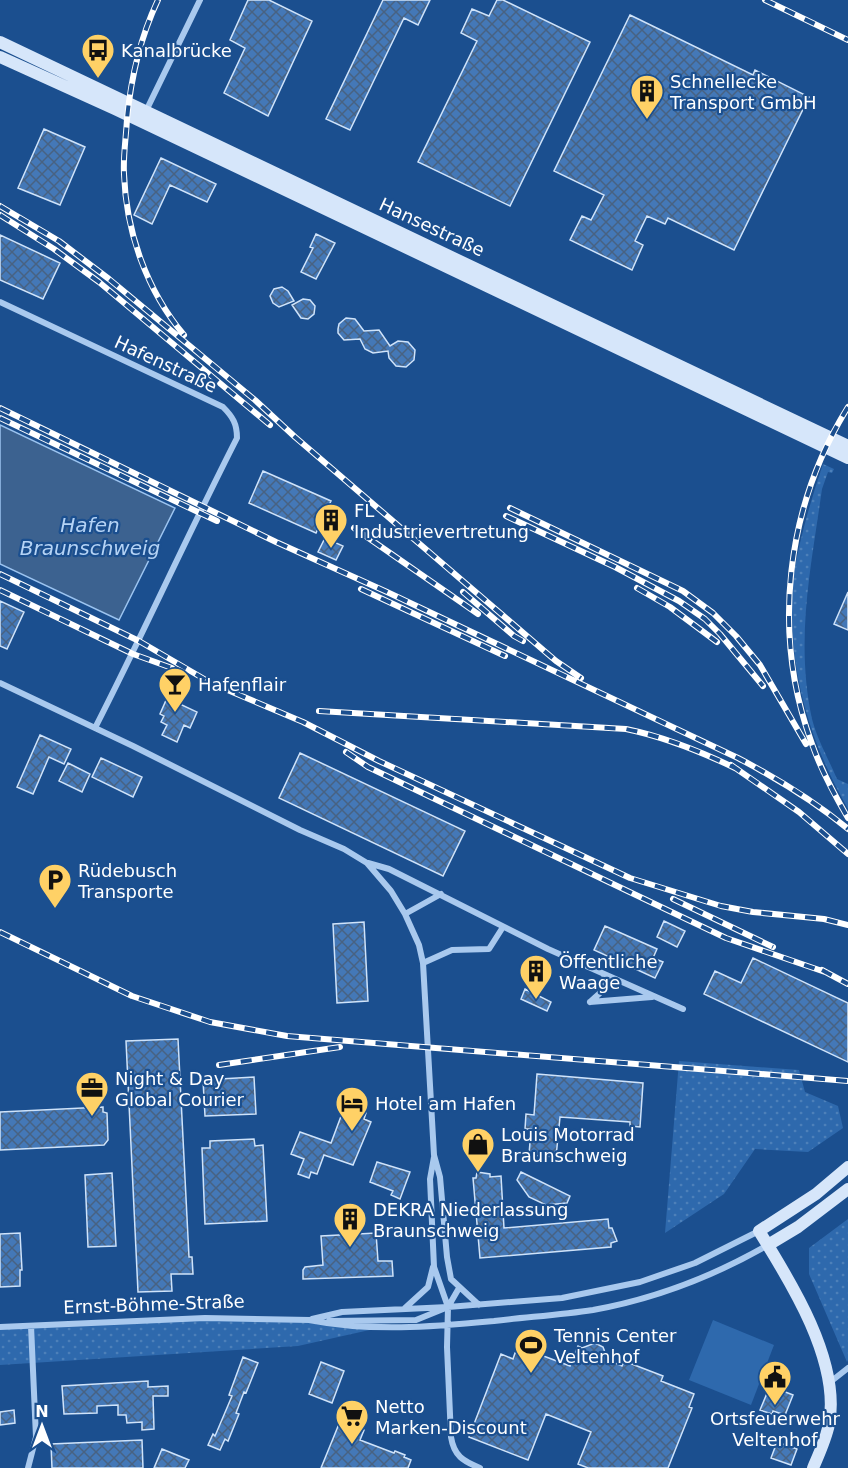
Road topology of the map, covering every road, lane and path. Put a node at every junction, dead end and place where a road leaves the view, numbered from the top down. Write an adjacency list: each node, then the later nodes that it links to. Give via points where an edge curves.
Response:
1 (200, 0): 4 (street)
2 (0, 42): 4 (main road, Hansestraße)
3 (0, 57): 4 (main road, Hansestraße)
4 (144, 117): 6 (main road, Hansestraße); 7 (main road, Hansestraße)
5 (0, 302): 9 (street, Hafenstraße, via 223,407 237,427 237,438)
6 (848, 446)
7 (848, 458)
8 (0, 683): 9 (street)
9 (95, 728): 10 (street)
10 (367, 863): 11 (street); 12 (street)
11 (441, 894): 12 (street); 13 (street)
12 (405, 914): 14 (street)
13 (503, 927): 14 (street, via 489,949 452,950); 15 (street)
14 (423, 963): 18 (street)
15 (605, 975): 16 (street); 16 (street, via 600,993 590,1002)
16 (655, 997): 17 (street)
17 (683, 1009)
18 (434, 1155): 23 (street, via 430,1179); 24 (street, via 440,1177 450,1275)
19 (848, 1167): 21 (main road, Ernst-Böhme-Straße)
20 (848, 1189): 22 (main road, Ernst-Böhme-Straße)
21 (759, 1232): 22 (main road); 25 (street, Ernst-Böhme-Straße, via 695,1263 640,1282 562,1298)
22 (768, 1245): 30 (street, Ernst-Böhme-Straße, via 713,1273 643,1298 595,1310); 33 (main road, via 817,1339)
23 (434, 1267): 26 (street); 27 (street, via 428,1287)
24 (459, 1288): 25 (street); 26 (street)
25 (478, 1305): 26 (street, Ernst-Böhme-Straße)
26 (448, 1307): 27 (street, Ernst-Böhme-Straße); 28 (street, Ernst-Böhme-Straße, via 416,1320); 30 (street)
27 (405, 1308): 28 (street, Ernst-Böhme-Straße, via 342,1312)
28 (309, 1320): 29 (street, Ernst-Böhme-Straße, via 216,1318); 30 (street, Ernst-Böhme-Straße, via 374,1329)
29 (31, 1326): 31 (street, Ernst-Böhme-Straße); 34 (street, via 36,1437)
30 (447, 1326): 35 (street, via 452,1446 465,1462)
31 (0, 1327)
32 (848, 1368): 33 (street)
33 (828, 1383): 36 (main road, via 829,1424)
34 (28, 1468)
35 (480, 1468)
36 (813, 1468)

